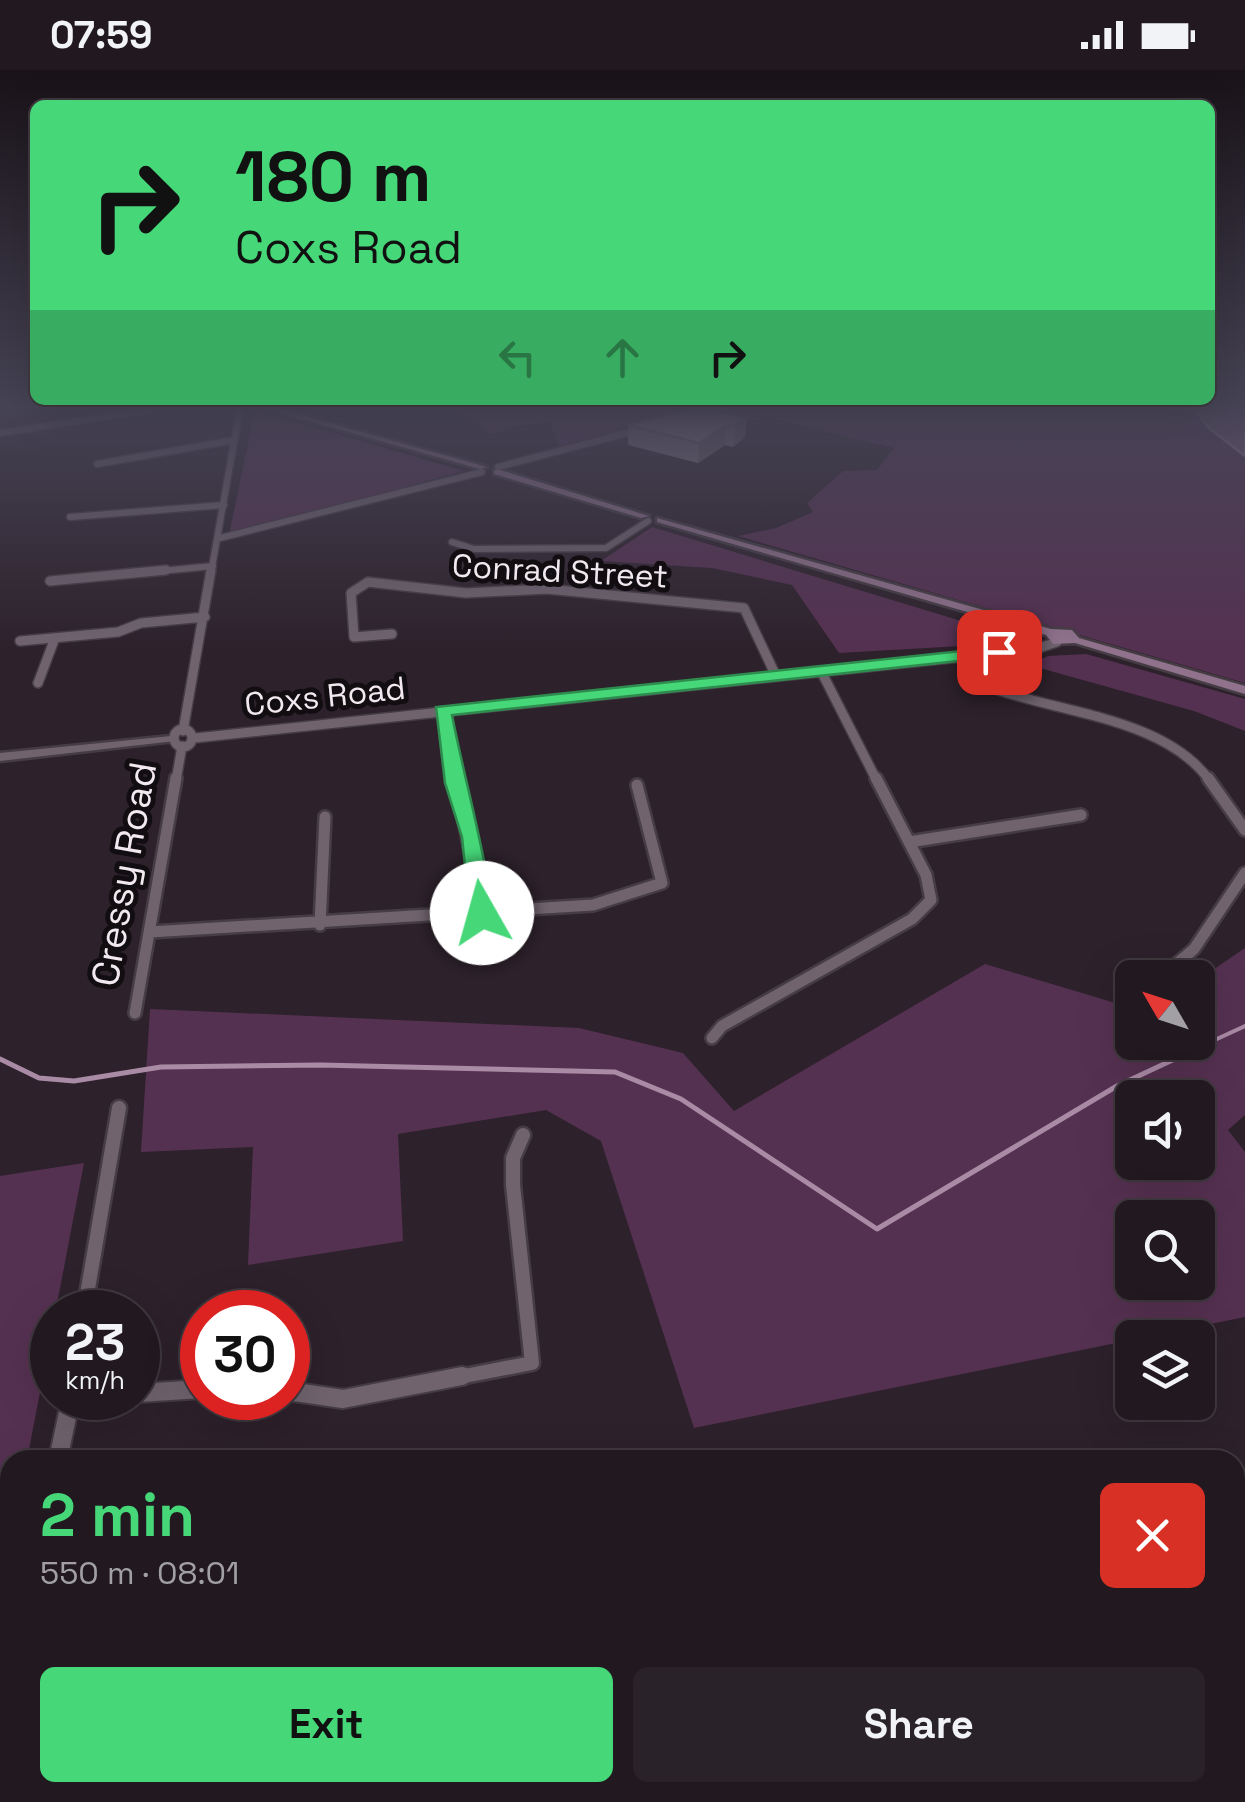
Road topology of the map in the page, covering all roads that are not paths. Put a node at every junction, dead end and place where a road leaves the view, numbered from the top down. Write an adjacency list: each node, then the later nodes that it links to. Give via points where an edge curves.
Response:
1 (227, 489): 4 (street, Cressy Road)
2 (409, 489): 7 (street)
3 (556, 489): 6 (main road)
4 (224, 505): 5 (street); 7 (street, Cressy Road)
5 (70, 517)
6 (651, 519): 8 (street, via 606,548 474,550); 16 (main road)
7 (220, 538): 9 (street, Cressy Road)
8 (452, 542)
9 (213, 566): 11 (street); 13 (street, Cressy Road)
10 (351, 578): 12 (street)
11 (50, 580)
12 (360, 585): 14 (street, via 351,593 354,637); 20 (street, Conrad Street, via 478,594 547,588 744,608)
13 (205, 617): 15 (street); 24 (street, Cressy Road)
14 (392, 634)
15 (55, 638): 17 (street); 21 (street)
16 (1054, 638): 18 (street, Coxs Road, via 1036,649); 22 (main road, via 1065,631 1076,640)
17 (20, 640)
18 (963, 656): 19 (street, Coxs Road); 31 (street, via 980,684 998,692 1118,724 1174,748 1198,764)
19 (822, 671): 20 (street, Coxs Road); 32 (street)
20 (776, 676): 23 (street, Coxs Road)
21 (38, 683)
22 (1245, 690)
23 (442, 711): 25 (street, Coxs Road); 34 (street)
24 (183, 731): 25 (street); 26 (street)
25 (195, 738): 26 (street)
26 (176, 742): 27 (street); 36 (street, Cressy Road)
27 (0, 757)
28 (637, 786): 34 (street, via 662,883 593,906)
29 (1081, 815): 32 (street)
30 (325, 817): 35 (street)
31 (1245, 830)
32 (909, 842): 39 (street, via 931,900 912,919 722,1026)
33 (1245, 874): 37 (street)
34 (482, 913): 35 (street)
35 (320, 925): 36 (street)
36 (150, 932): 38 (street, Cressy Road)
37 (1181, 960)
38 (135, 1014)
39 (712, 1038)
40 (119, 1108): 42 (street)
41 (523, 1134): 43 (street, via 513,1158 513,1186 532,1362 343,1399)
42 (88, 1290)
43 (310, 1394)
44 (66, 1420): 45 (street)
45 (60, 1450)

